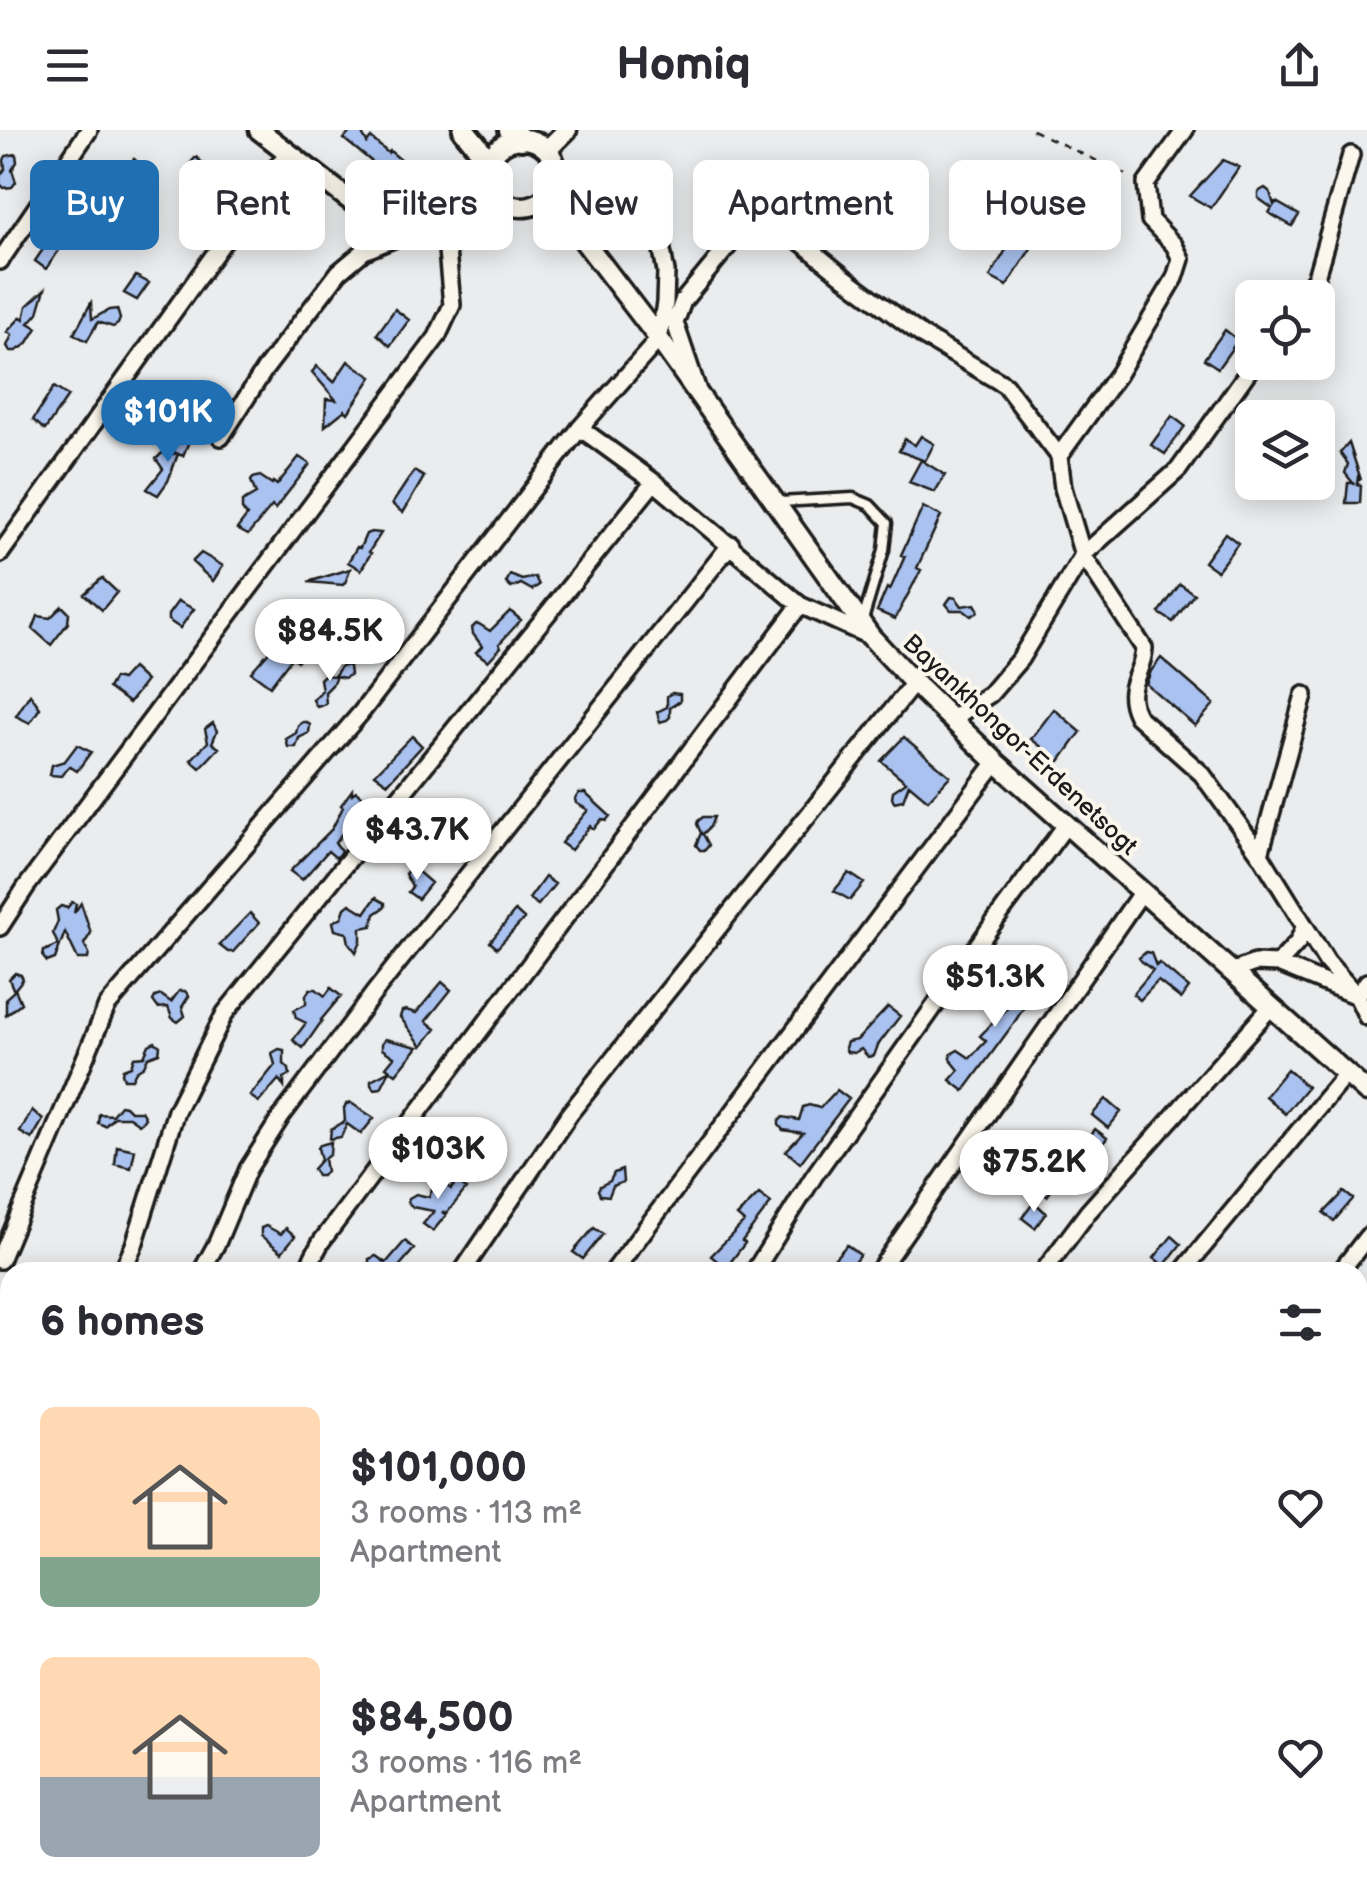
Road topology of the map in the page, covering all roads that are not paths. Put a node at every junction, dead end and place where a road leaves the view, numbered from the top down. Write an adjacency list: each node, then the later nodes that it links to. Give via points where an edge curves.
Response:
1 (89, 130): 18 (street)
2 (260, 130): 8 (street)
3 (464, 130): 10 (main road)
4 (567, 130): 7 (street)
5 (1185, 130): 25 (street, via 1146,184 1150,220 1181,259 1176,278)
6 (516, 134): 7 (street); 11 (street)
7 (547, 150): 12 (street)
8 (286, 153): 13 (street); 29 (street)
9 (1351, 155): 19 (street)
10 (485, 160)
11 (492, 160)
12 (554, 160)
13 (345, 197)
14 (366, 250): 24 (street, via 339,272)
15 (447, 250): 40 (street, via 452,305 437,337)
16 (590, 250): 20 (street, Bayankhongor-Erdenetsogt)
17 (662, 250): 20 (street, via 666,272)
18 (0, 261)
19 (1314, 280)
20 (658, 340): 22 (street, Bayankhongor-Erdenetsogt); 23 (street)
21 (1242, 380): 30 (street, via 1179,468)
22 (700, 397): 25 (street, via 675,323 679,312 748,222 770,217 923,336 1006,384); 27 (street, Bayankhongor-Erdenetsogt)
23 (580, 428): 26 (street); 51 (street, via 360,714 107,1006)
24 (221, 436)
25 (1059, 456): 30 (street)
26 (654, 482): 28 (street); 52 (street, via 225,1013 176,1110)
27 (774, 502): 32 (street, Bayankhongor-Erdenetsogt); 32 (lane, via 853,498 887,523)
28 (731, 544): 31 (street); 53 (street, via 281,1118 248,1170)
29 (0, 554)
30 (1083, 555): 35 (street, via 1020,659 990,694); 38 (street, via 1144,648 1130,692 1137,716 1202,774)
31 (800, 605): 32 (street); 54 (street)
32 (866, 631): 33 (street, Bayankhongor-Erdenetsogt)
33 (914, 684): 35 (street, Bayankhongor-Erdenetsogt); 55 (street, via 570,1113)
34 (1304, 695): 38 (street)
35 (952, 720): 36 (street, Bayankhongor-Erdenetsogt)
36 (996, 762): 37 (street, Bayankhongor-Erdenetsogt); 56 (street)
37 (1066, 826): 39 (street, Bayankhongor-Erdenetsogt); 57 (street, via 814,1176)
38 (1260, 854): 41 (street)
39 (1142, 893): 43 (street, Bayankhongor-Erdenetsogt); 58 (street)
40 (0, 928)
41 (1304, 928): 42 (street); 45 (street)
42 (1278, 964): 43 (street); 45 (street)
43 (1230, 972): 46 (street, Bayankhongor-Erdenetsogt)
44 (1367, 982): 45 (street)
45 (1357, 996): 47 (street)
46 (1270, 1008): 48 (street, Bayankhongor-Erdenetsogt); 59 (street)
47 (1367, 1016)
48 (1346, 1074): 49 (street, Bayankhongor-Erdenetsogt); 60 (street)
49 (1367, 1092)
50 (1367, 1237): 61 (street)
51 (0, 1260)
52 (126, 1262)
53 (207, 1262)
54 (310, 1262)
55 (469, 1262)
56 (621, 1262)
57 (760, 1262)
58 (885, 1262)
59 (1050, 1262)
60 (1190, 1262)
61 (1348, 1262)

